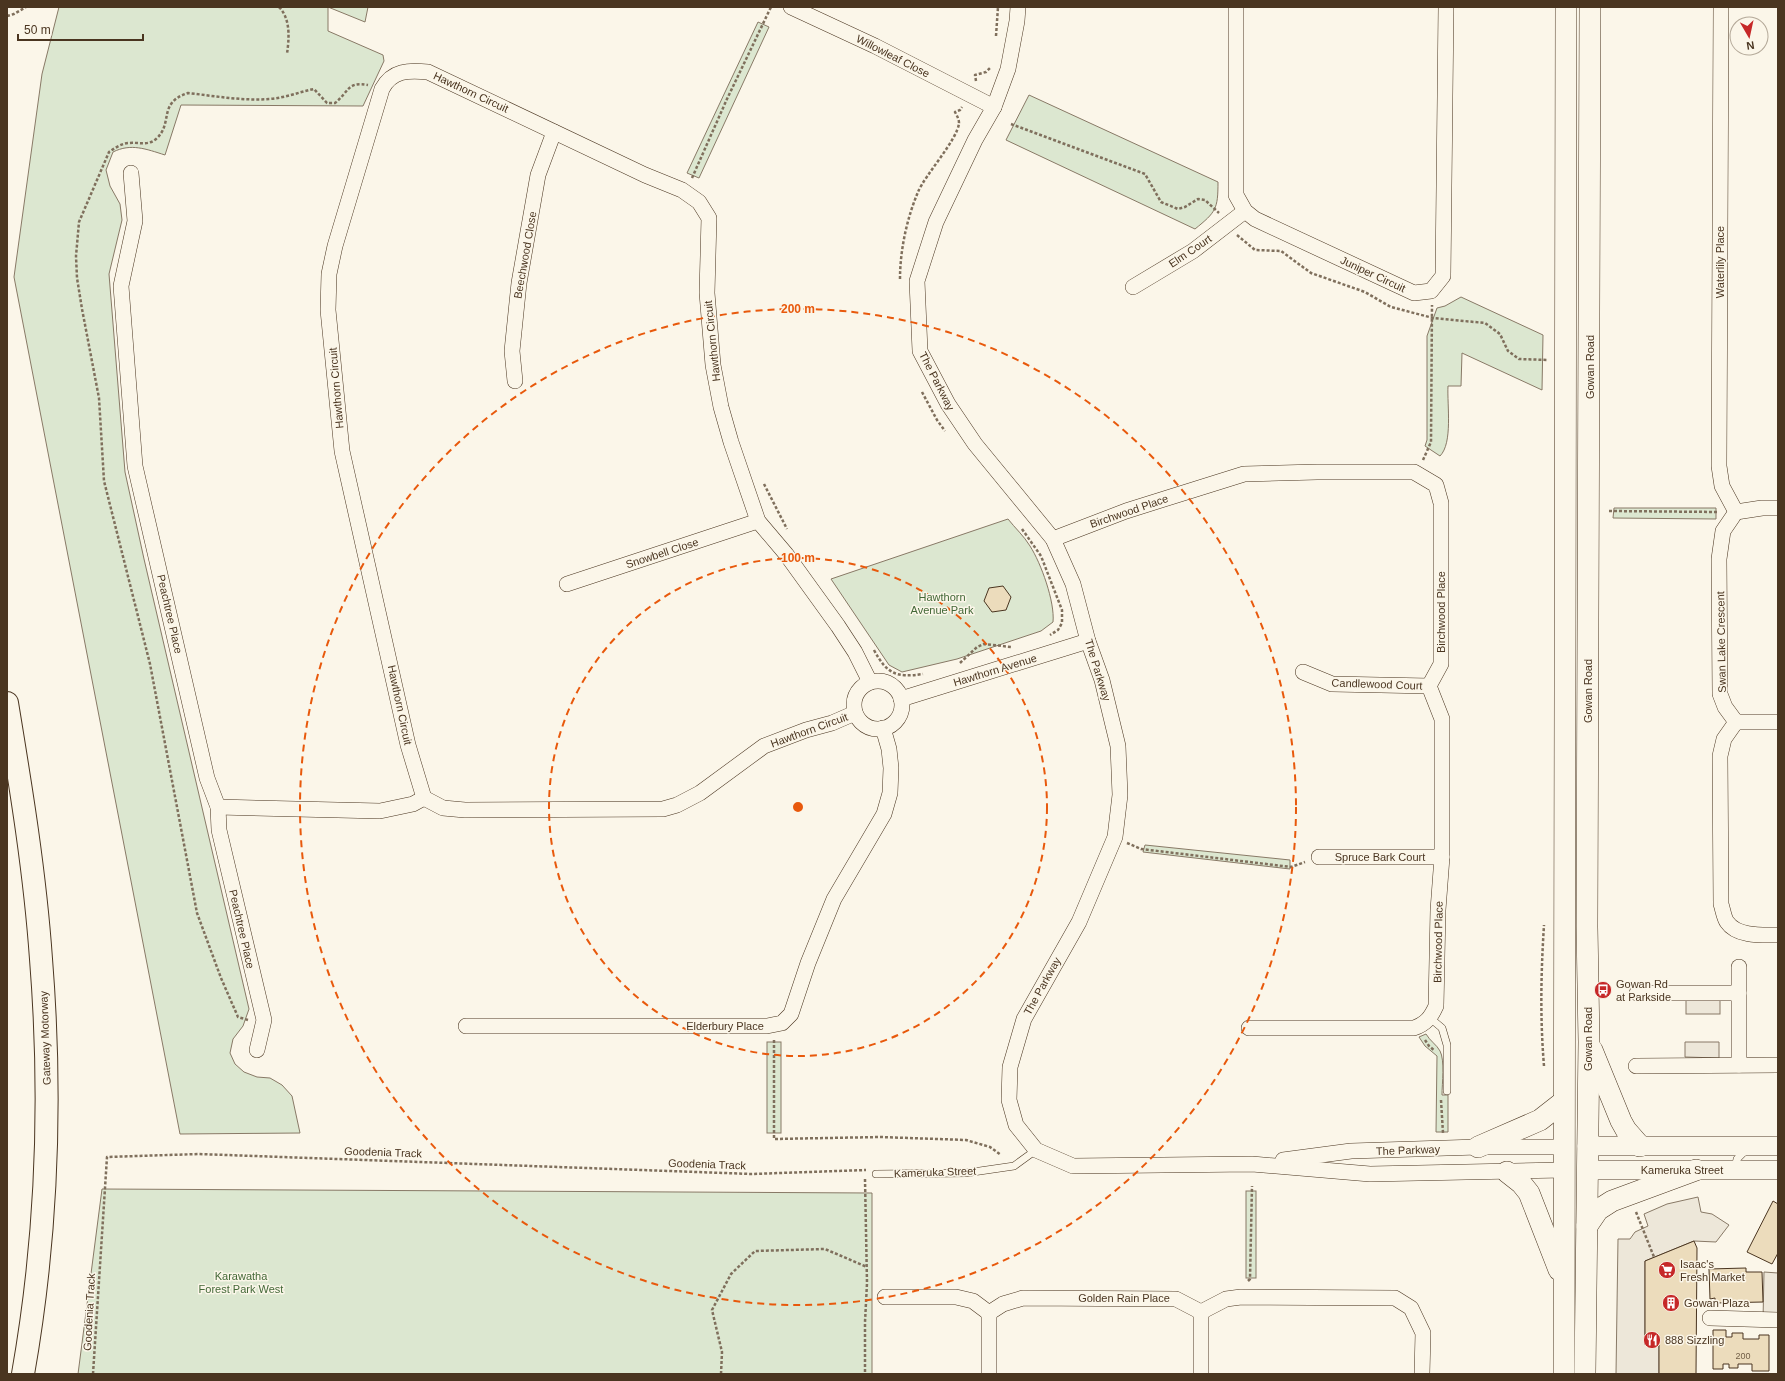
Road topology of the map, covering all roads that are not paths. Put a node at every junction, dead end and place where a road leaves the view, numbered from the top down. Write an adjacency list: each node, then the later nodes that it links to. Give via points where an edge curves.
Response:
1 (791, 7): 8 (street, Willowleaf Close, via 875,46)
2 (1018, 7): 8 (street, The Parkway, via 1008,70)
3 (1236, 7): 11 (street, Juniper Circuit, via 1236,195)
4 (1446, 7): 11 (street, Juniper Circuit, via 1443,276 1431,291 1414,293 1255,220)
5 (1566, 7): 46 (main road)
6 (1590, 7): 40 (main road, Gowan Road, via 1587,927)
7 (1721, 7): 15 (street, Waterlily Place, via 1719,466 1722,486)
8 (994, 107): 17 (street, The Parkway, via 975,140 936,222 917,280 920,351 948,404 974,444)
9 (554, 132): 13 (street, Beechwood Close, via 538,174 519,283 512,351); 16 (street, Hawthorn Circuit, via 682,190 699,202 709,218 707,292 713,365 731,442); 29 (street, Hawthorn Circuit, via 428,72 409,70 397,74 386,82 382,89 329,274 328,310 342,451 408,745)
10 (131, 173): 30 (street, Peachtree Place, via 135,221 121,286 135,466 208,778)
11 (1245, 211): 12 (street, Elm Court, via 1193,251)
12 (1133, 287)
13 (515, 381)
14 (1778, 508): 15 (street)
15 (1736, 512): 26 (street, Swan Lake Crescent, via 1723,530 1719,559 1720,694 1725,707)
16 (758, 521): 18 (street, Snowbell Close); 21 (street, Hawthorn Circuit, via 786,554 838,626)
17 (1053, 539): 19 (street, The Parkway, via 1073,584); 22 (street, Birchwood Place, via 1126,511 1244,474 1414,472 1436,485 1441,503 1441,664)
18 (567, 584)
19 (1088, 641): 23 (street, Hawthorn Avenue); 53 (street, The Parkway, via 1102,680 1118,746 1120,795 1114,837 1079,922 1024,1019 1010,1067 1009,1100 1016,1125)
20 (1303, 672): 22 (street, Candlewood Court, via 1332,684)
21 (870, 682): 23 (street, via 889,684 898,692); 25 (street, Hawthorn Circuit, via 856,695)
22 (1429, 686): 32 (street, Birchwood Place, via 1442,718)
23 (901, 699): 28 (street, via 902,707 898,718)
24 (7, 703): 69 (highway, Gateway Motorway, via 31,859 42,959 46,1045 46,1139 41,1238 32,1325)
25 (855, 713): 28 (street, Hawthorn Circuit, via 866,725); 29 (street, Hawthorn Circuit, via 764,746 700,793 663,809 465,810 443,808)
26 (1736, 722): 27 (street); 33 (street, via 1724,739 1720,756 1721,904 1727,923 1741,932)
27 (1778, 722)
28 (883, 728): 38 (street, Elderbury Place, via 891,768 890,793 884,814 834,899 791,1014 782,1023 774,1026)
29 (424, 798): 30 (street, via 413,804 380,811)
30 (218, 807): 41 (street, Peachtree Place, via 219,830 264,1020)
31 (1319, 857): 32 (street, Spruce Bark Court)
32 (1442, 857): 37 (street, Birchwood Place, via 1436,1006)
33 (1778, 935)
34 (1739, 967): 36 (street)
35 (1637, 993): 36 (street)
36 (1739, 993): 42 (street)
37 (1430, 1018): 39 (street, via 1414,1028); 45 (lane, via 1442,1028 1447,1045)
38 (466, 1026)
39 (1250, 1028)
40 (1589, 1042): 47 (main road, Gowan Road); 48 (main road, via 1621,1121)
41 (258, 1050)
42 (1739, 1065): 43 (street); 44 (street)
43 (1778, 1065)
44 (1636, 1066)
45 (1447, 1091)
46 (1563, 1102): 51 (main road, via 1535,1123); 52 (main road)
47 (1587, 1146): 48 (street); 52 (main road); 56 (main road, Gowan Road)
48 (1640, 1146): 49 (street)
49 (1749, 1146): 50 (street); 58 (lane, via 1737,1159)
50 (1778, 1146)
51 (1478, 1147): 52 (street, The Parkway); 54 (street, The Parkway, via 1351,1151)
52 (1564, 1147): 55 (main road)
53 (1036, 1150): 54 (street, The Parkway, via 1073,1166); 61 (lane, Kameruka Street, via 1014,1166 966,1173)
54 (1252, 1164): 60 (street, The Parkway, via 1370,1174)
55 (1564, 1170): 56 (main road); 60 (street, The Parkway); 63 (main road)
56 (1587, 1170): 57 (street, Kameruka Street); 62 (main road, Gowan Road)
57 (1696, 1170): 58 (street, Kameruka Street); 62 (main road, via 1612,1201 1598,1210)
58 (1735, 1170): 59 (street, Kameruka Street)
59 (1778, 1170)
60 (1507, 1172): 63 (main road, via 1529,1193)
61 (876, 1174)
62 (1587, 1226): 74 (main road, Gowan Road)
63 (1563, 1282): 73 (main road)
64 (885, 1297): 66 (street, via 956,1297 973,1301)
65 (1201, 1312): 66 (street, Golden Rain Place, via 1176,1298 1023,1298 1003,1304); 71 (street); 72 (street, via 1226,1299 1241,1297 1395,1298 1411,1308 1422,1333)
66 (989, 1313): 70 (street)
67 (1710, 1318): 68 (street)
68 (1778, 1320)
69 (23, 1374)
70 (989, 1374)
71 (1201, 1374)
72 (1422, 1374)
73 (1564, 1374)
74 (1585, 1374)

